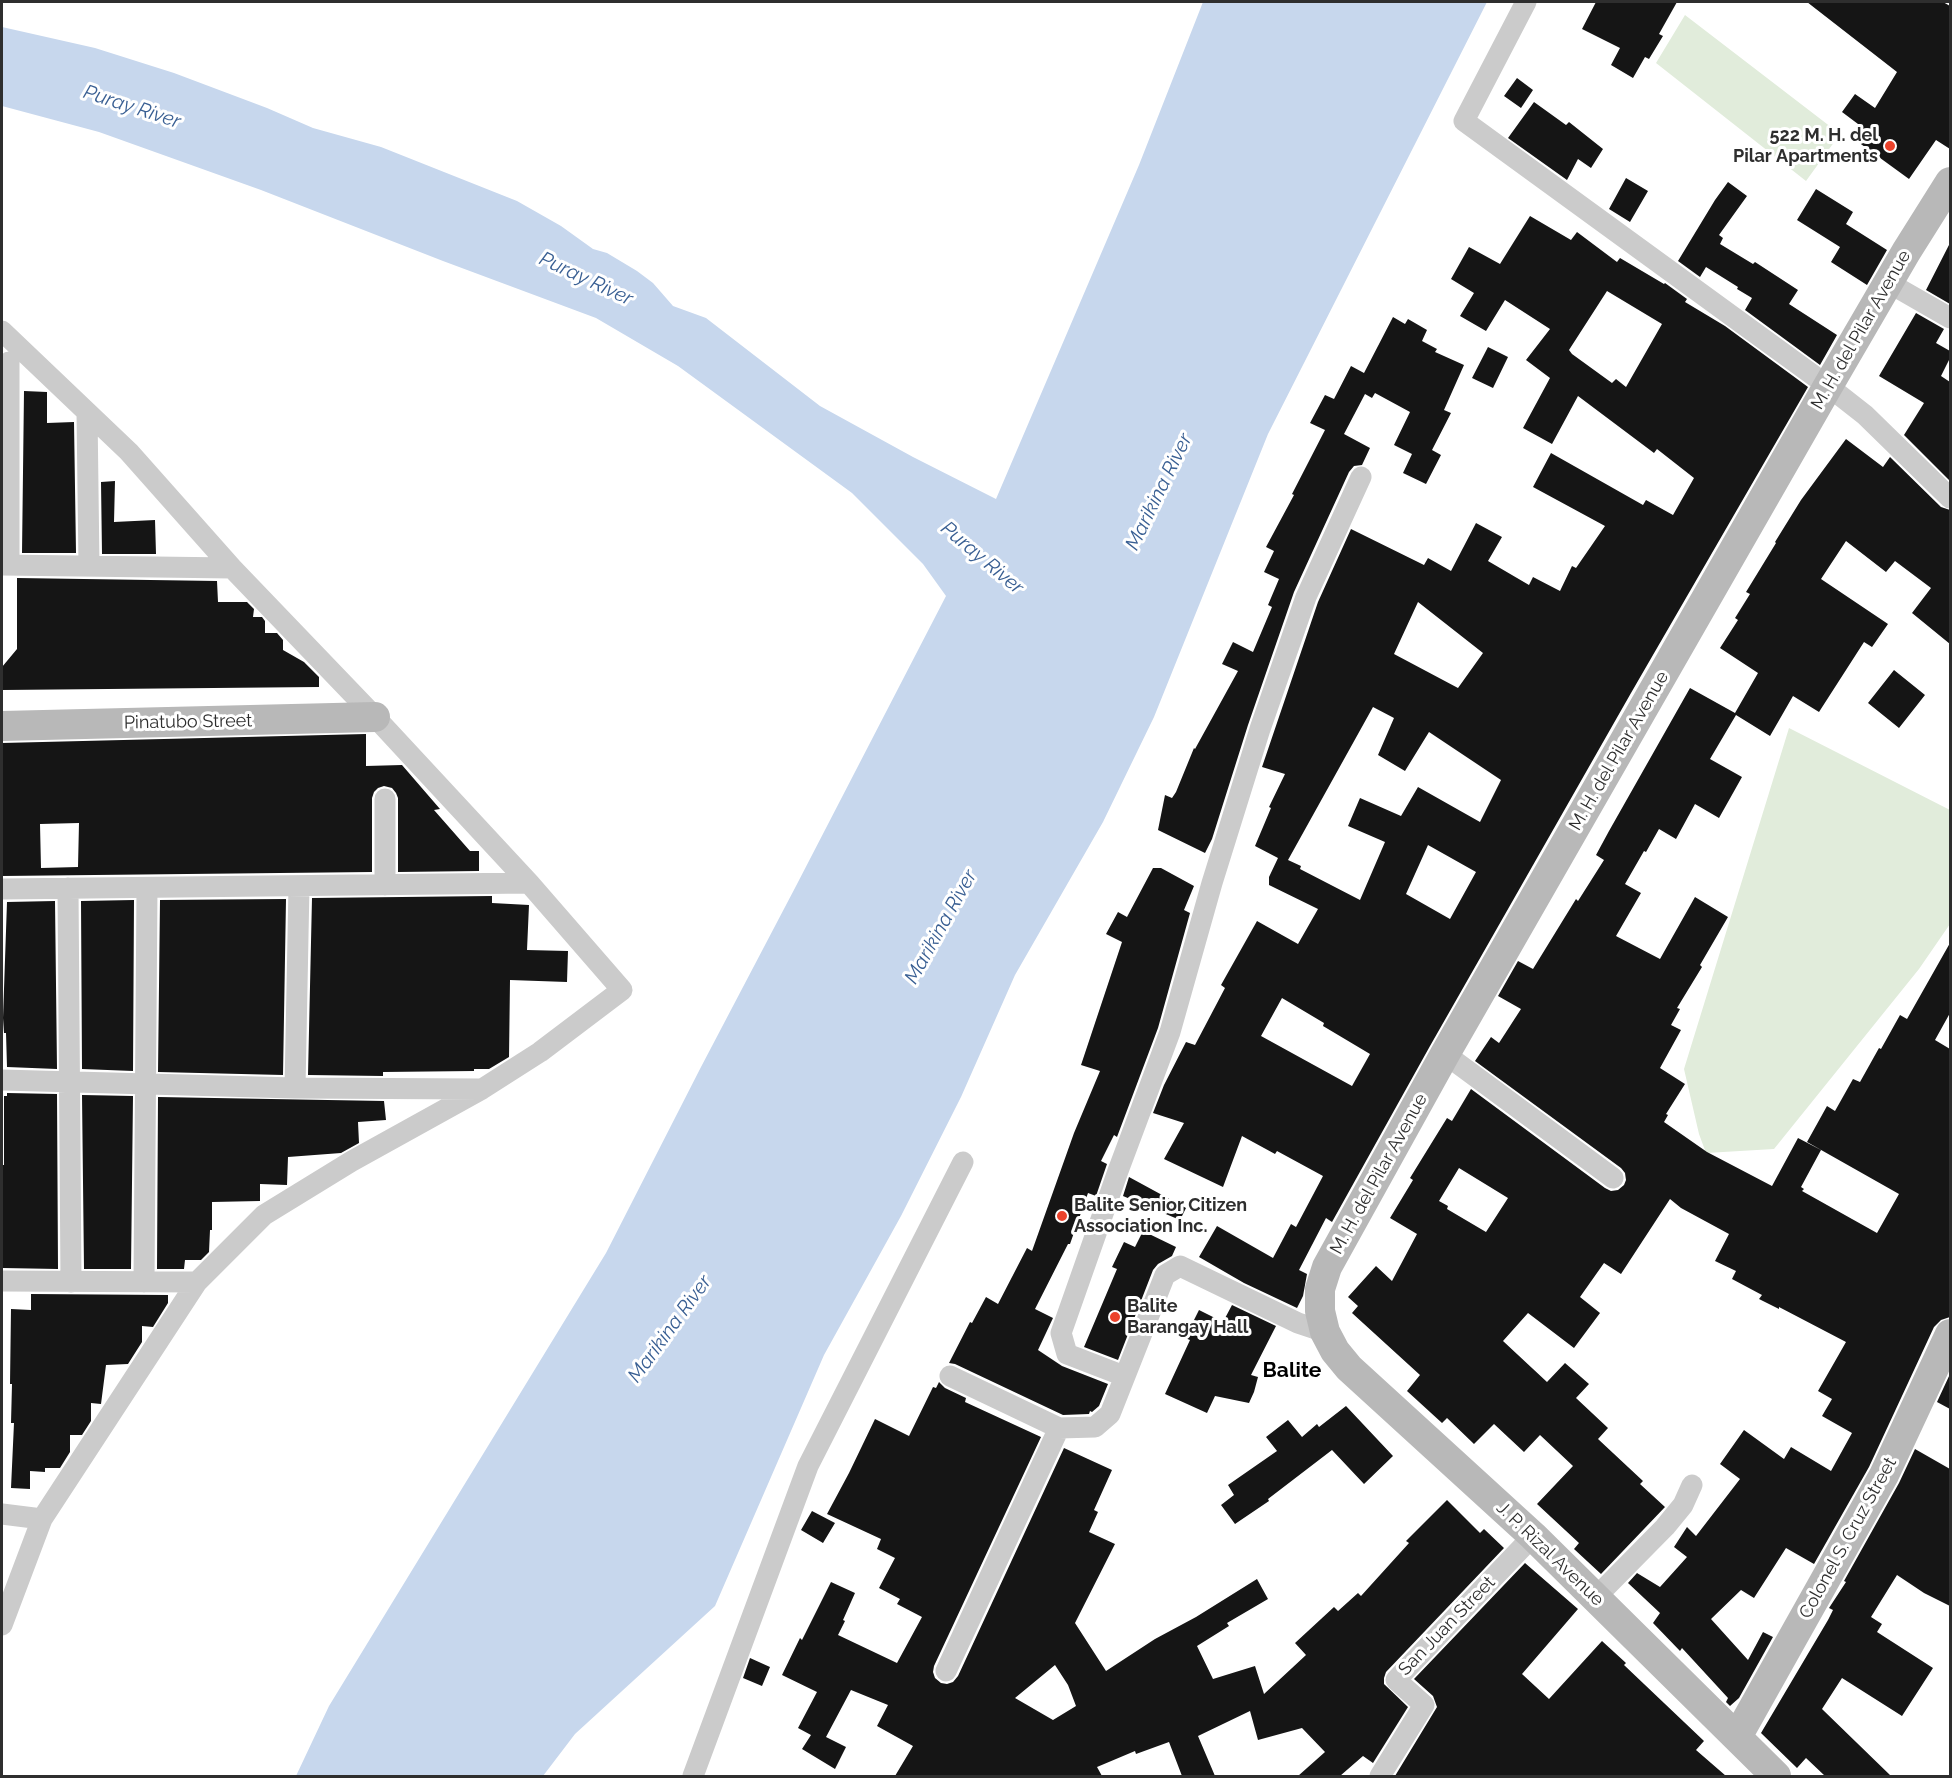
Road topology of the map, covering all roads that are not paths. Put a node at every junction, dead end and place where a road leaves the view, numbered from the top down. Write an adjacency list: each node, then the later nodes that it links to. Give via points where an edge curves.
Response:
1 (1526, 2): 8 (street, via 1464,121)
2 (1950, 182): 3 (main road, M. H. del Pilar Avenue)
3 (1889, 284): 4 (street); 8 (main road, M. H. del Pilar Avenue)
4 (1950, 318)
5 (2, 331): 7 (street)
6 (5, 362): 7 (street); 12 (street)
7 (33, 362): 9 (street)
8 (1828, 386): 11 (street, via 1865,415); 24 (main road, M. H. del Pilar Avenue)
9 (87, 412): 13 (street); 14 (street, via 129,452)
10 (1361, 477): 39 (street, via 1302,608 1212,883 1170,1032 1060,1333 1067,1354)
11 (1950, 498)
12 (5, 565): 13 (street)
13 (89, 566): 14 (street)
14 (232, 568): 15 (street)
15 (375, 717): 16 (main road, Pinatubo Street); 18 (street)
16 (2, 726)
17 (385, 799): 19 (street)
18 (529, 883): 19 (street); 29 (street, via 622,990 540,1052)
19 (385, 885): 20 (street)
20 (298, 886): 22 (street); 28 (street)
21 (68, 888): 22 (street); 23 (street); 26 (street)
22 (147, 888): 27 (street)
23 (2, 889)
24 (1445, 1054): 31 (street); 36 (main road, M. H. del Pilar Avenue, via 1327,1267 1320,1289)
25 (2, 1080): 26 (street)
26 (70, 1082): 27 (street); 33 (street)
27 (146, 1084): 28 (street); 34 (street)
28 (296, 1088): 29 (street)
29 (482, 1089): 35 (street, via 264,1215)
30 (963, 1162): 49 (street, via 808,1466)
31 (1614, 1178)
32 (2, 1281): 33 (street)
33 (71, 1282): 34 (street)
34 (144, 1282): 35 (street)
35 (197, 1282): 43 (street)
36 (1325, 1332): 39 (street, via 1180,1266 1165,1275); 44 (main road, J. P. Rizal Avenue, via 1349,1368)
37 (1950, 1334): 48 (main road, Colonel S. Cruz Street, via 1884,1475)
38 (950, 1376): 40 (street)
39 (1124, 1376): 40 (street, via 1110,1414 1095,1427)
40 (1059, 1428): 47 (street)
41 (1692, 1485): 45 (street, via 1683,1505 1665,1527)
42 (2, 1514): 43 (street)
43 (42, 1519): 46 (street)
44 (1533, 1536): 45 (main road, J. P. Rizal Avenue); 50 (street, San Juan Street, via 1396,1680 1424,1705)
45 (1596, 1597): 48 (main road, J. P. Rizal Avenue)
46 (2, 1625)
47 (946, 1671)
48 (1737, 1737): 51 (main road, J. P. Rizal Avenue)
49 (693, 1776)
50 (1380, 1776)
51 (1776, 1776)

